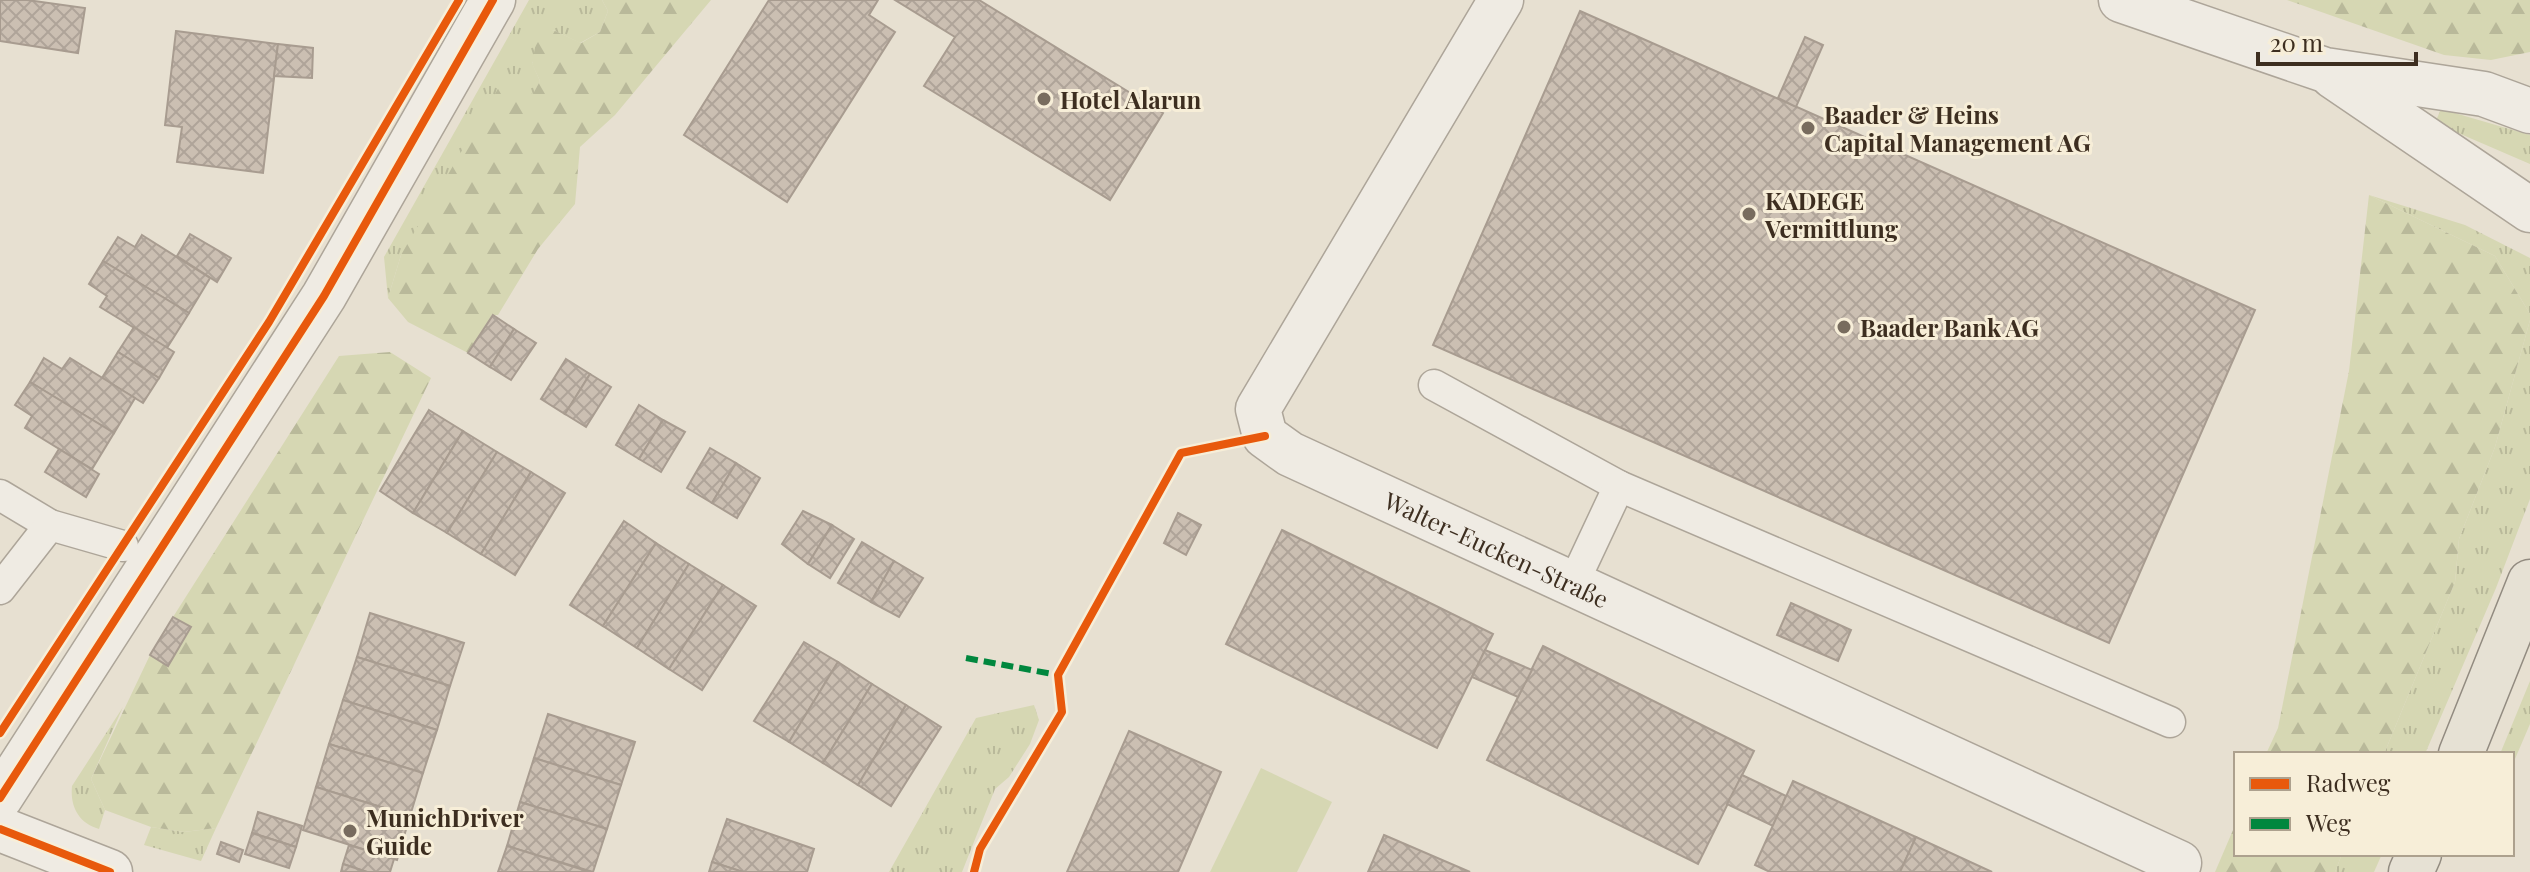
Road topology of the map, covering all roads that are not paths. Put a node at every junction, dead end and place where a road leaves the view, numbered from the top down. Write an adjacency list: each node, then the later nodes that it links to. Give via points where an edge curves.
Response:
1 (493, 0): 19 (street, via 324,296)
2 (1501, 0): 15 (street, Walter-Eucken-Straße, via 1258,409 1265,436 1290,454)
3 (2121, 0): 4 (street)
4 (2325, 70): 6 (street); 8 (street)
5 (2530, 81): 6 (street)
6 (2484, 94): 7 (street)
7 (2530, 111)
8 (2530, 210)
9 (1434, 385): 10 (lane)
10 (1619, 486): 15 (lane); 17 (lane)
11 (0, 495): 12 (lane)
12 (50, 525): 13 (lane); 16 (lane)
13 (123, 546)
14 (2530, 582): 18 (main road)
15 (1573, 584): 22 (street, Walter-Eucken-Straße, via 2179,863)
16 (0, 589)
17 (2170, 722)
18 (2462, 752)
19 (0, 798)
20 (0, 829): 21 (street)
21 (110, 872)
22 (2176, 872)

